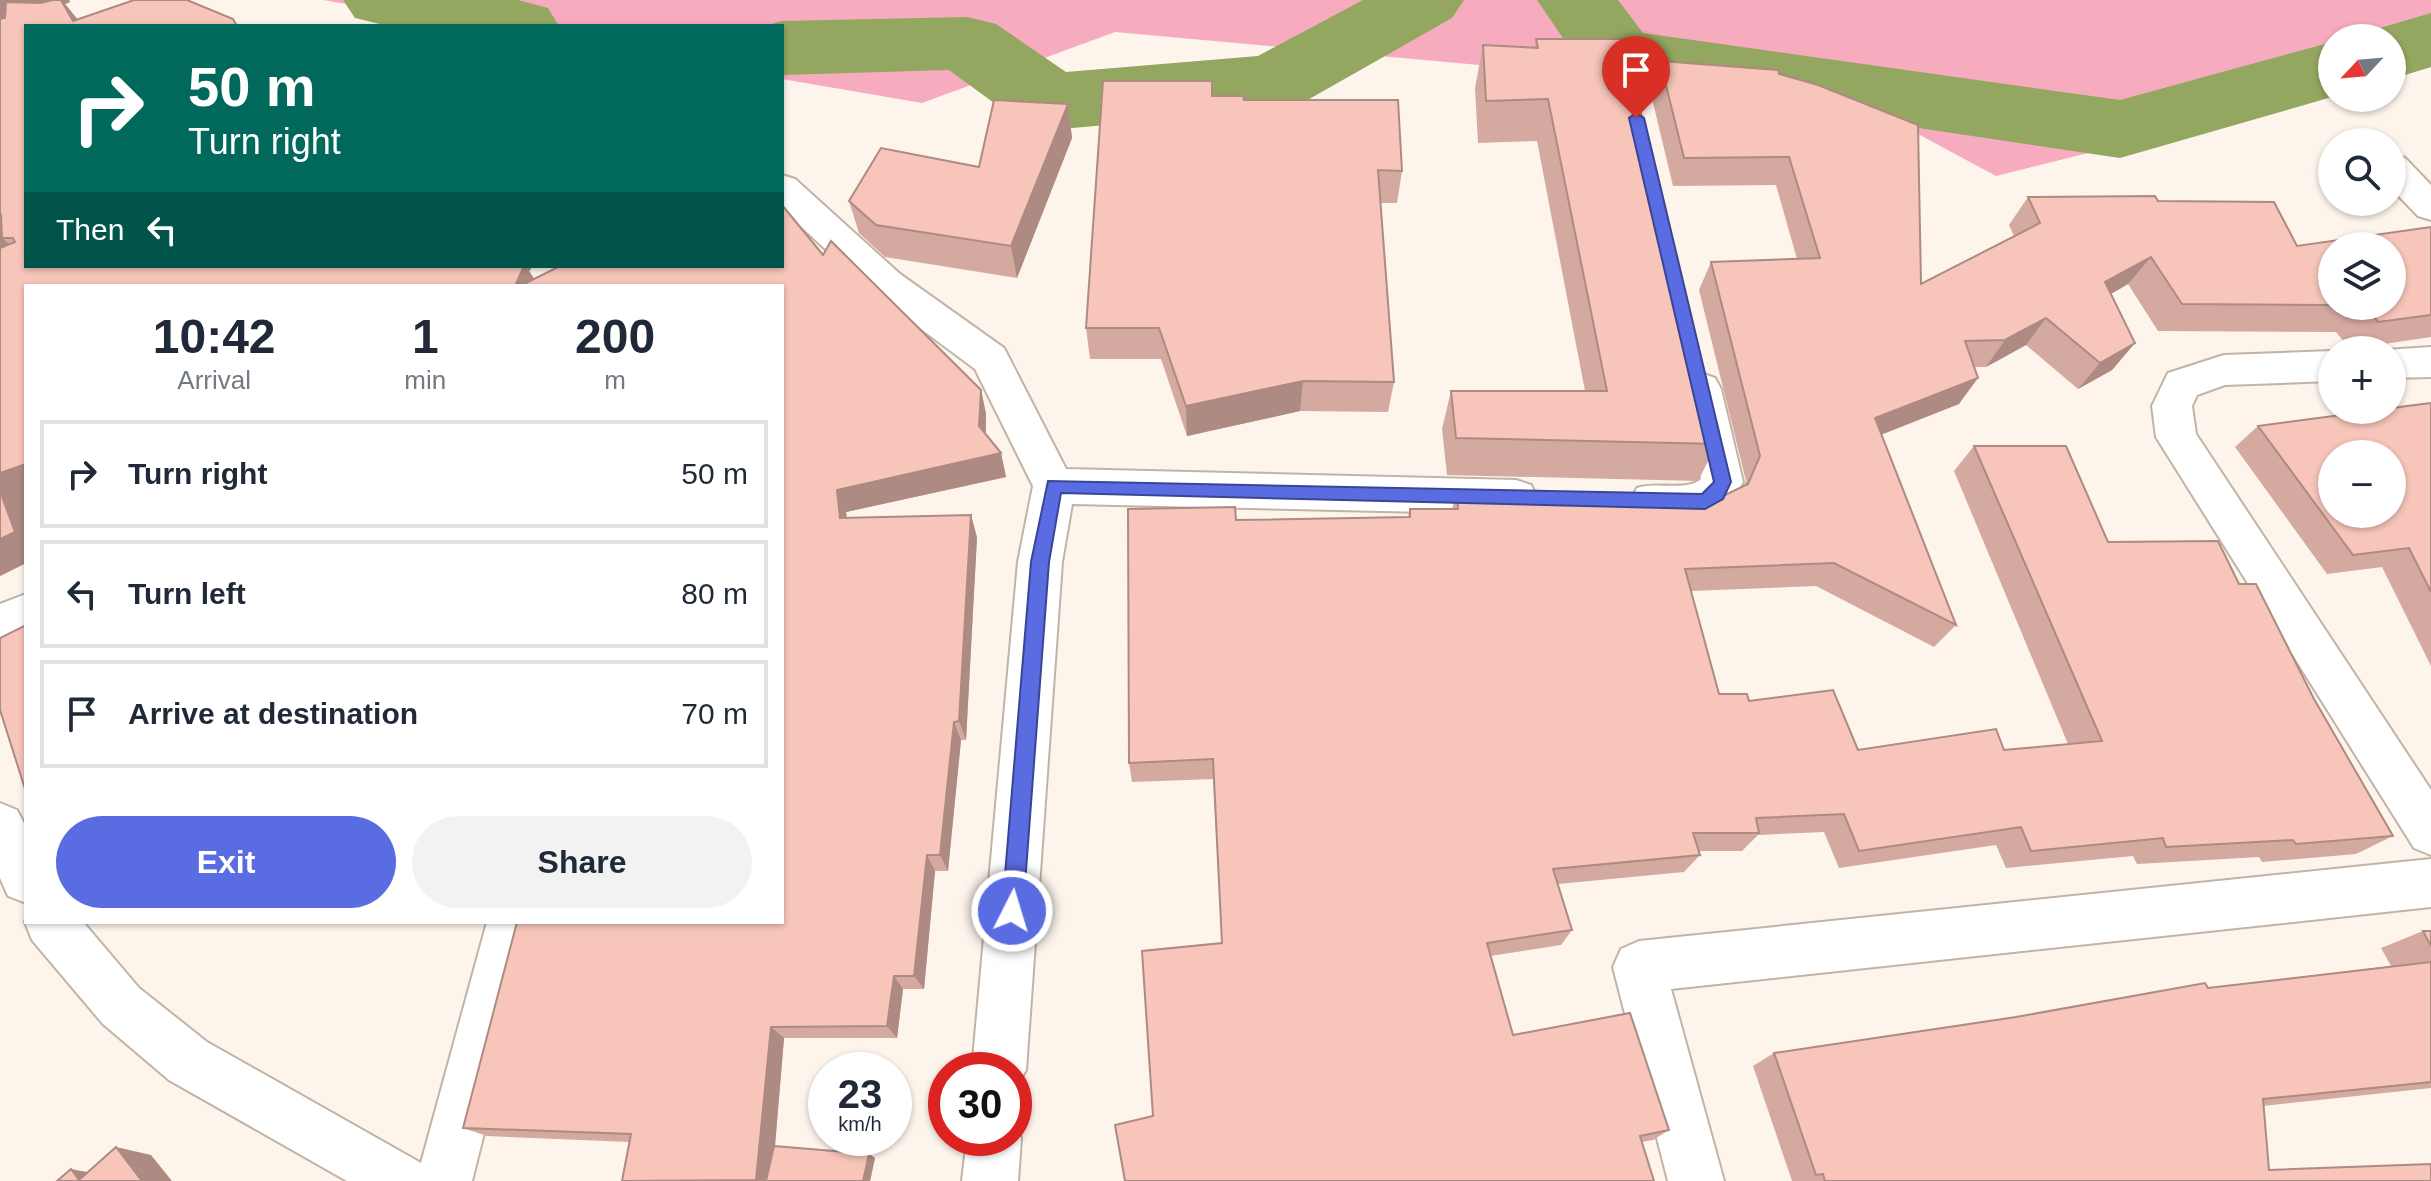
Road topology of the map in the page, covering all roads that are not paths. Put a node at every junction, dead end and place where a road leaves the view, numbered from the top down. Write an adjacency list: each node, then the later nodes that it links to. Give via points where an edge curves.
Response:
1 (2406, 181): 3 (street)
2 (784, 190): 8 (street, via 887,284 990,359)
3 (2431, 207)
4 (1690, 346): 10 (street, via 1722,482 1717,494 1705,502)
5 (2431, 362): 6 (street)
6 (2406, 363)
7 (2318, 367): 14 (street, via 2224,370 2182,384 2172,406 2176,437)
8 (1054, 486): 9 (street); 19 (street, via 1040,562)
9 (1546, 498)
10 (1610, 499)
11 (24, 614): 12 (street)
12 (0, 626)
13 (0, 826): 15 (street)
14 (2431, 832)
15 (24, 875)
16 (2431, 883): 24 (street, via 1639,967)
17 (52, 924): 21 (street, via 121,1006 188,1061)
18 (511, 924): 22 (street)
19 (1000, 1052)
20 (992, 1156): 23 (street)
21 (401, 1181)
22 (444, 1181)
23 (990, 1181)
24 (1696, 1181)

